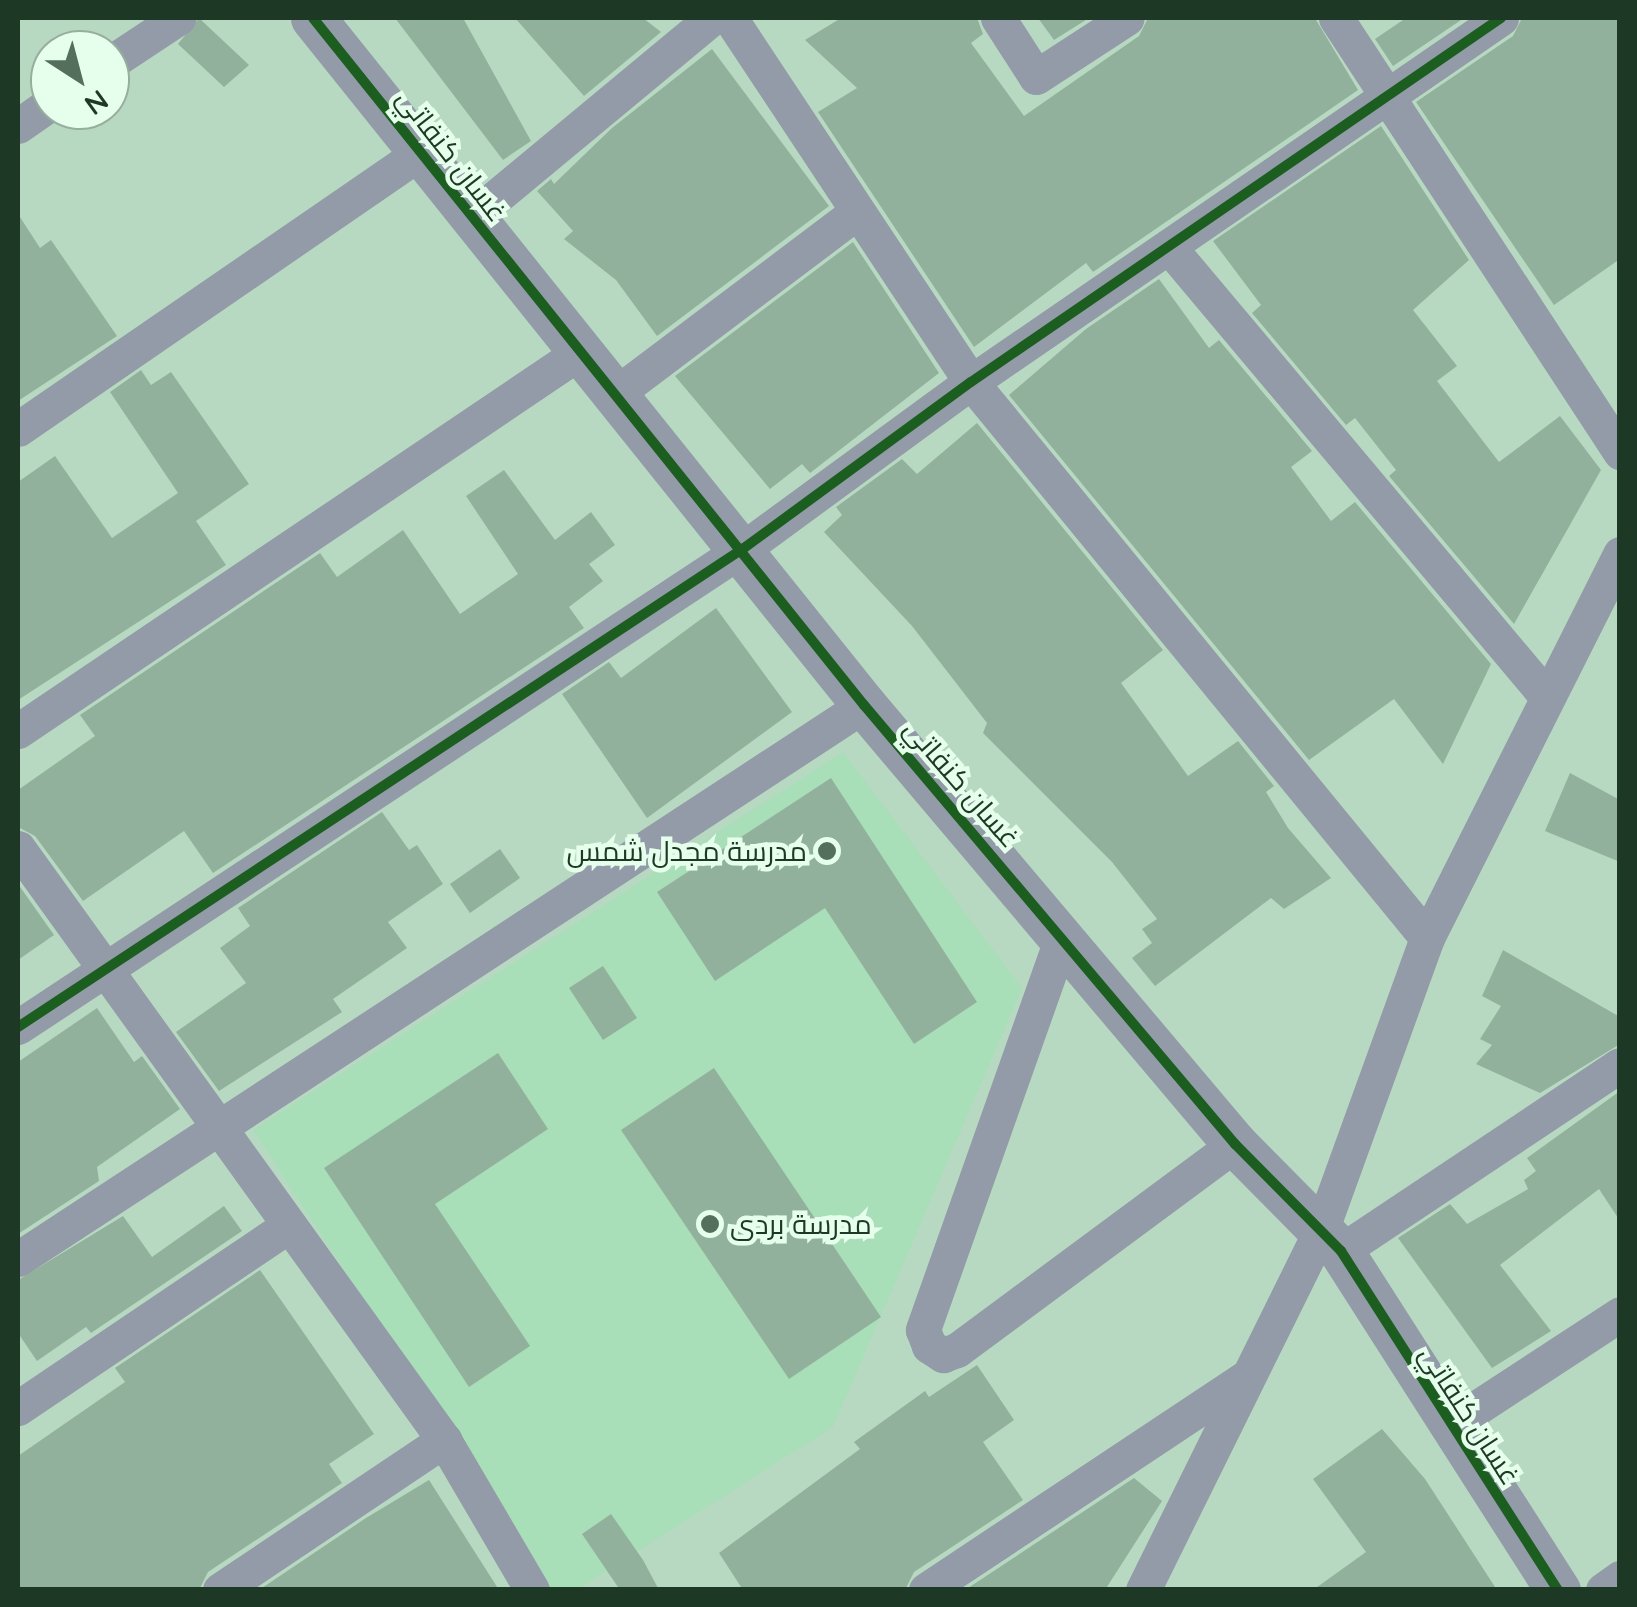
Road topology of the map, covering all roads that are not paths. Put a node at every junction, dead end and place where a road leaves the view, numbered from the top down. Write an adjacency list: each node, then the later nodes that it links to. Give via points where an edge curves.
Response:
1 (178, 18): 9 (street)
2 (712, 18): 13 (street)
3 (730, 18): 12 (street)
4 (998, 18): 5 (street, via 1036,76)
5 (1126, 18)
6 (1336, 18): 10 (street)
7 (1501, 18): 10 (street)
8 (325, 22): 11 (street, غسان كنفاتي)
9 (130, 50)
10 (1390, 96): 14 (street); 19 (street)
11 (422, 151): 13 (street, غسان كنفاتي); 18 (street)
12 (858, 212): 16 (street); 17 (street)
13 (472, 218): 15 (street, غسان كنفاتي)
14 (1168, 247): 16 (street); 23 (street)
15 (584, 350): 17 (street, غسان كنفاتي); 25 (street)
16 (972, 382): 20 (street); 28 (street)
17 (618, 392): 20 (street, غسان كنفاتي)
18 (18, 429)
19 (1620, 452)
20 (744, 548): 24 (street, غسان كنفاتي); 29 (street)
21 (1620, 554): 22 (street)
22 (1609, 606): 23 (street)
23 (1547, 698): 28 (street)
24 (864, 705): 27 (street, غسان كنفاتي); 32 (street)
25 (18, 731)
26 (18, 848): 29 (street)
27 (1063, 934): 33 (street, غسان كنفاتي); 33 (street, via 923,1330 929,1346 942,1354 958,1350)
28 (1427, 938): 35 (street)
29 (100, 970): 30 (street); 32 (street)
30 (18, 1027)
31 (1620, 1064): 35 (street)
32 (221, 1126): 34 (street); 36 (street)
33 (1234, 1144): 35 (street, غسان كنفاتي)
34 (286, 1227): 39 (street); 41 (street)
35 (1331, 1240): 38 (street); 40 (street, غسان كنفاتي)
36 (18, 1260)
37 (1620, 1314): 40 (street)
38 (1245, 1378): 45 (street); 46 (street)
39 (18, 1408)
40 (1449, 1426): 47 (street, غسان كنفاتي)
41 (444, 1440): 43 (street); 44 (street)
42 (1620, 1578): 48 (street)
43 (220, 1590)
44 (532, 1590)
45 (926, 1590)
46 (1143, 1590)
47 (1558, 1590)
48 (1603, 1590)

